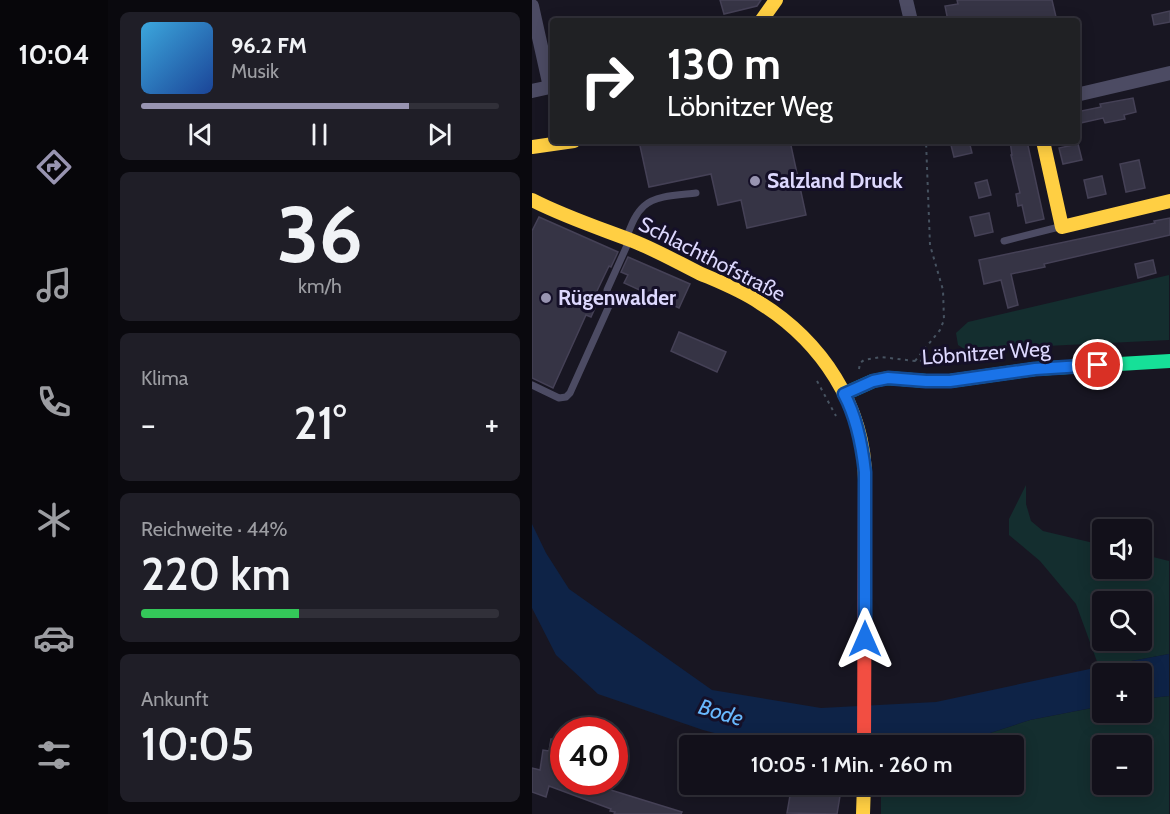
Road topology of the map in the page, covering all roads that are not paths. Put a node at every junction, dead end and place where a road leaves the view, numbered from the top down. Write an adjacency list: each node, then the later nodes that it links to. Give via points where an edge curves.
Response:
1 (776, 0): 4 (street)
2 (906, 0): 5 (street)
3 (532, 6): 7 (street, via 550,87)
4 (763, 18)
5 (910, 18)
6 (1170, 73): 8 (street)
7 (532, 91)
8 (1080, 94)
9 (553, 144): 11 (street)
10 (1044, 144): 15 (street)
11 (532, 147)
12 (696, 192): 16 (lane, via 650,201 637,215)
13 (532, 200): 16 (street, Schlachthofstraße)
14 (1170, 201): 15 (street)
15 (1062, 227): 17 (lane)
16 (628, 239): 19 (lane, via 607,290 609,306 570,393 559,398); 20 (street, Schlachthofstraße, via 773,311 813,347)
17 (1004, 241)
18 (1170, 361): 20 (street, Löbnitzer Weg, via 1035,369 950,381 888,378)
19 (532, 385)
20 (844, 394): 21 (street, Schlachthofstraße, via 863,454 866,499)
21 (864, 735)
22 (864, 795): 23 (street)
23 (863, 813)

